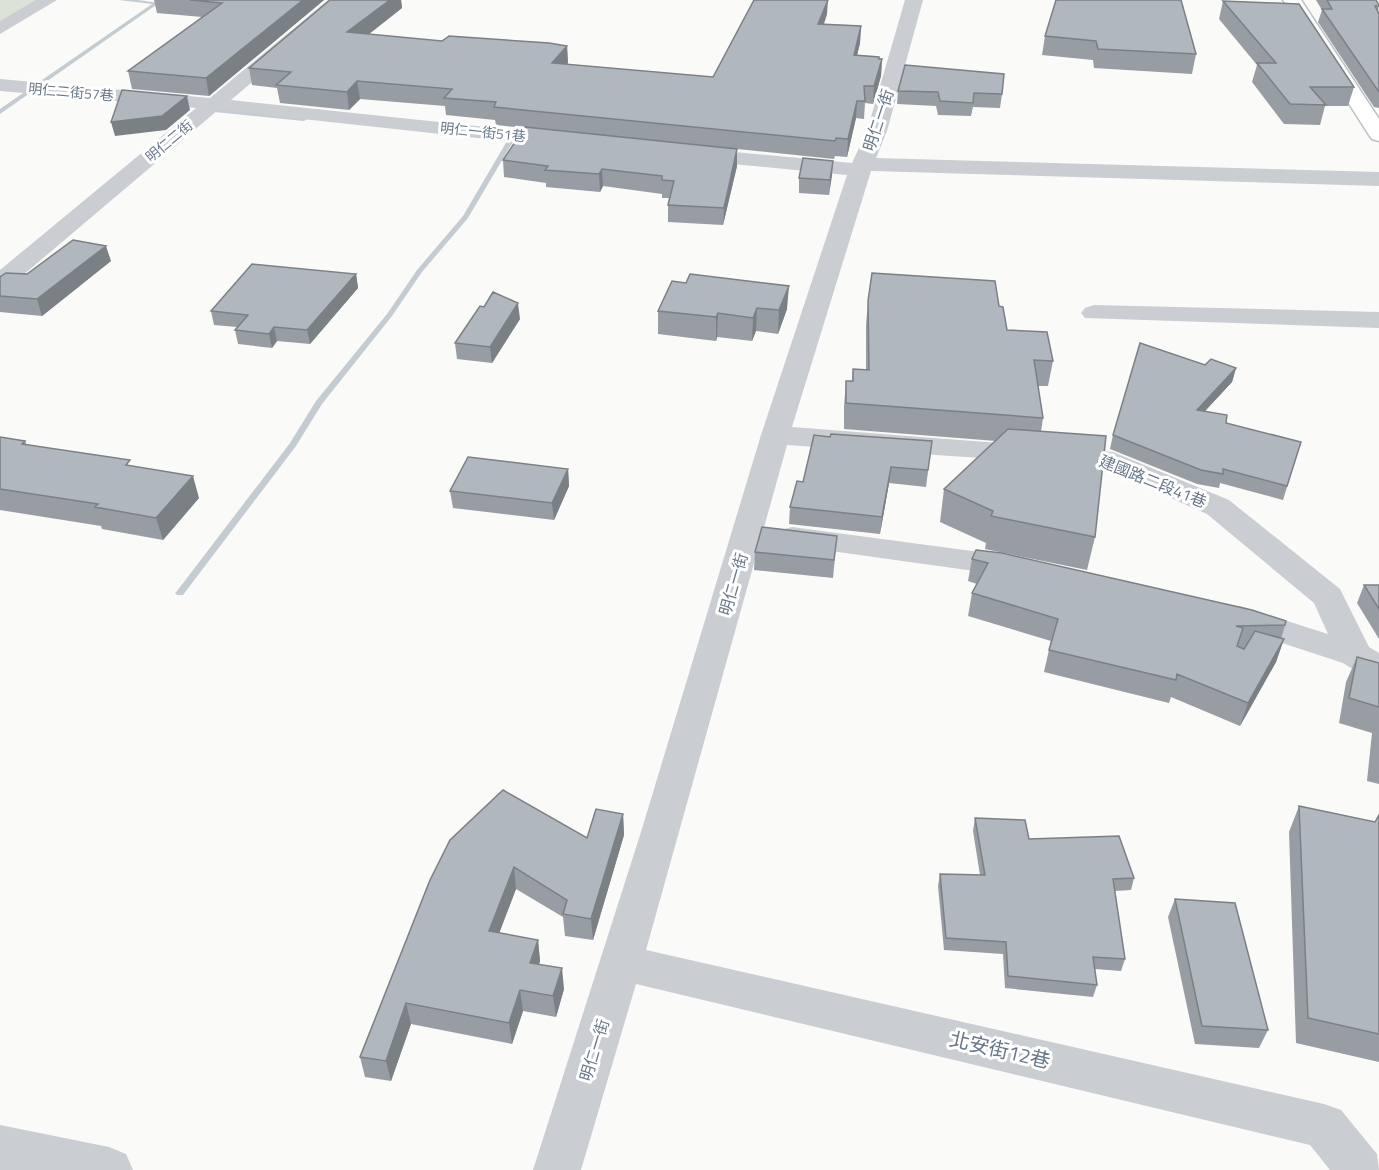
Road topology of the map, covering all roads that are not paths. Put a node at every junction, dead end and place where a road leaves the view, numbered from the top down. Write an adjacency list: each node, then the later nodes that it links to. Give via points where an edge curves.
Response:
1 (48, 0): 5 (street)
2 (339, 0): 7 (street, 明仁二街)
3 (914, 0): 11 (street, 明仁一街)
4 (1292, 0): 8 (street)
5 (0, 29)
6 (0, 86): 7 (street, 明仁二街57巷)
7 (214, 104): 9 (street, 明仁一街51巷); 13 (street, 明仁二街)
8 (1379, 135)
9 (586, 143)
10 (669, 151): 11 (street)
11 (862, 167): 12 (street); 16 (street, 明仁一街)
12 (1379, 179)
13 (0, 282)
14 (1094, 313): 15 (street)
15 (1379, 320)
16 (775, 435): 17 (street, 明仁一街); 20 (street, 建國路二段41巷, via 1103,458 1218,507 1328,597)
17 (748, 531): 18 (street, via 999,563); 21 (street, 明仁一街)
18 (1044, 573)
19 (1213, 611): 20 (street, 建國路二段41巷, via 1252,620)
20 (1367, 662)
21 (621, 962): 24 (street, 明仁一街); 25 (street, 北安街12巷, via 1324,1126)
22 (0, 1148): 23 (street)
23 (109, 1170)
24 (557, 1170)
25 (1360, 1170)

